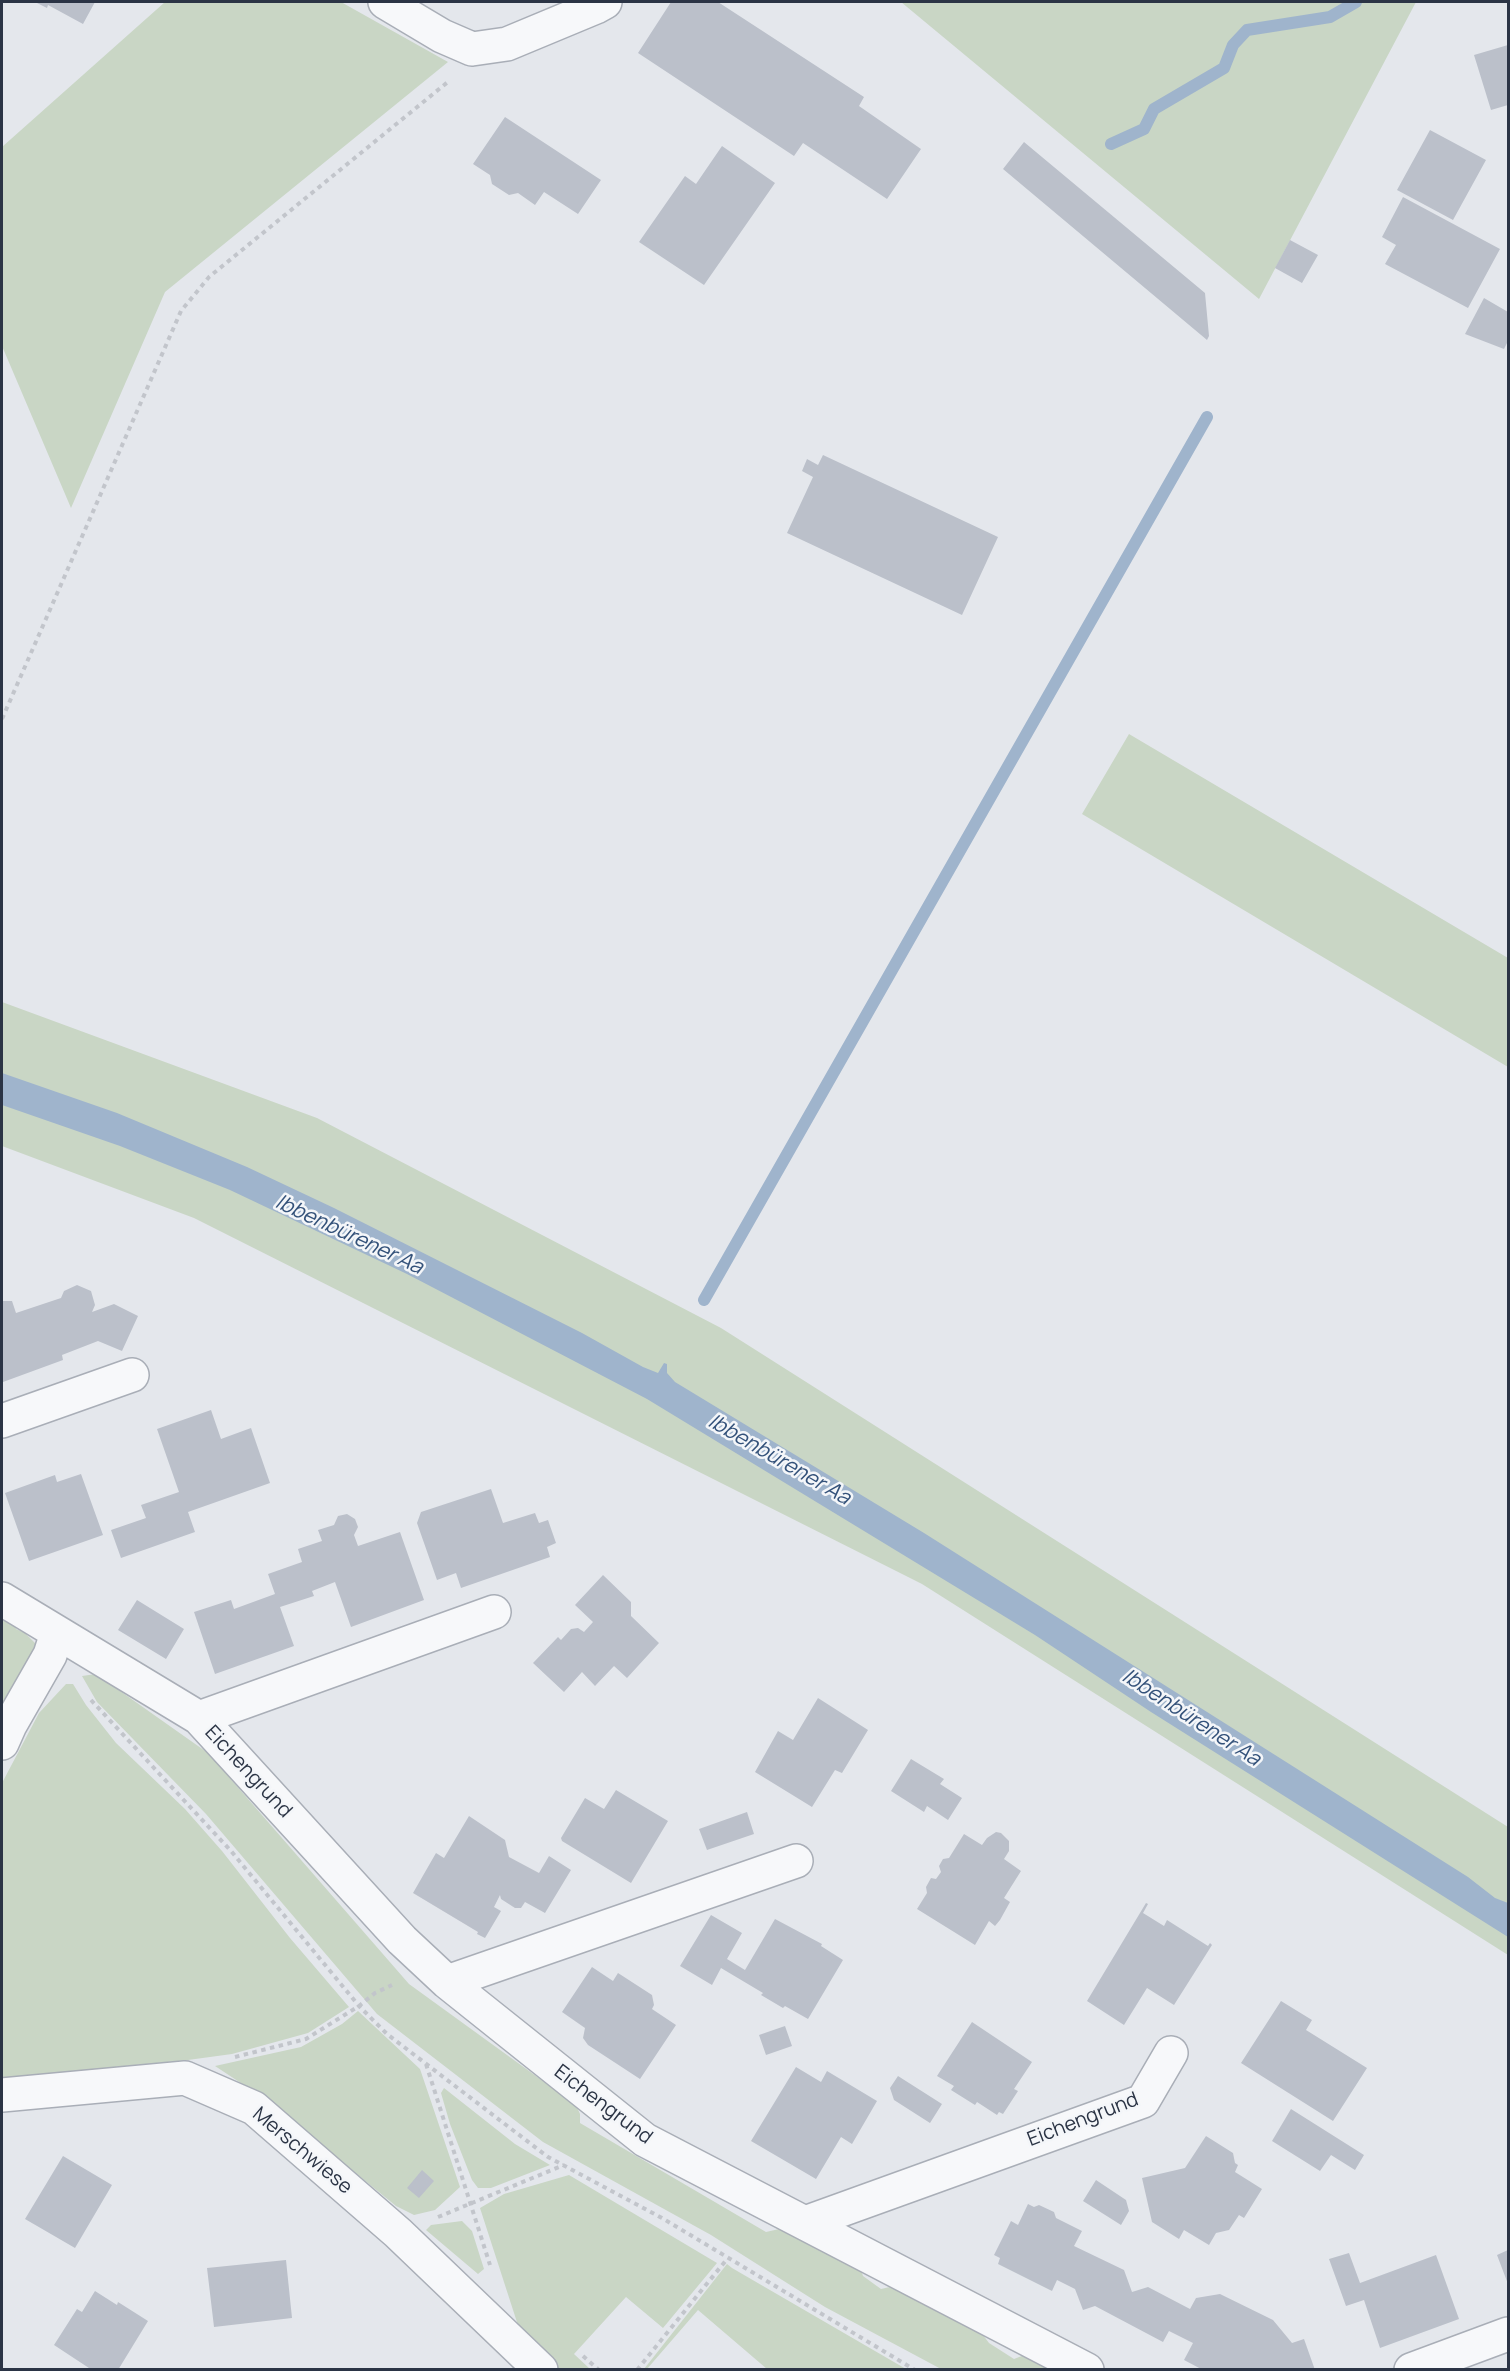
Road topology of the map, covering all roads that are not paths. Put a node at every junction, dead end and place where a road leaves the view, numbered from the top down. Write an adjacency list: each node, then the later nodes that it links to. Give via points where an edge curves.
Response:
1 (385, 2): 2 (street, via 472,49 507,44)
2 (605, 2)
3 (132, 1375): 4 (street)
4 (2, 1421)
5 (2, 1599): 7 (street, Eichengrund)
6 (494, 1612): 8 (street, Eichengrund)
7 (57, 1633): 8 (street, Eichengrund); 9 (street, via 50,1656)
8 (199, 1718): 11 (street, Eichengrund, via 402,1940)
9 (2, 1743)
10 (796, 1861): 11 (street)
11 (447, 1982): 14 (street, Eichengrund, via 645,2140)
12 (1171, 2053): 14 (street, Eichengrund, via 1143,2101)
13 (2, 2095): 16 (street, Merschwiese, via 185,2078 254,2108 398,2233)
14 (805, 2223): 17 (street, Eichengrund)
15 (1509, 2334): 18 (street)
16 (542, 2370)
17 (1087, 2370)
18 (1411, 2370)

